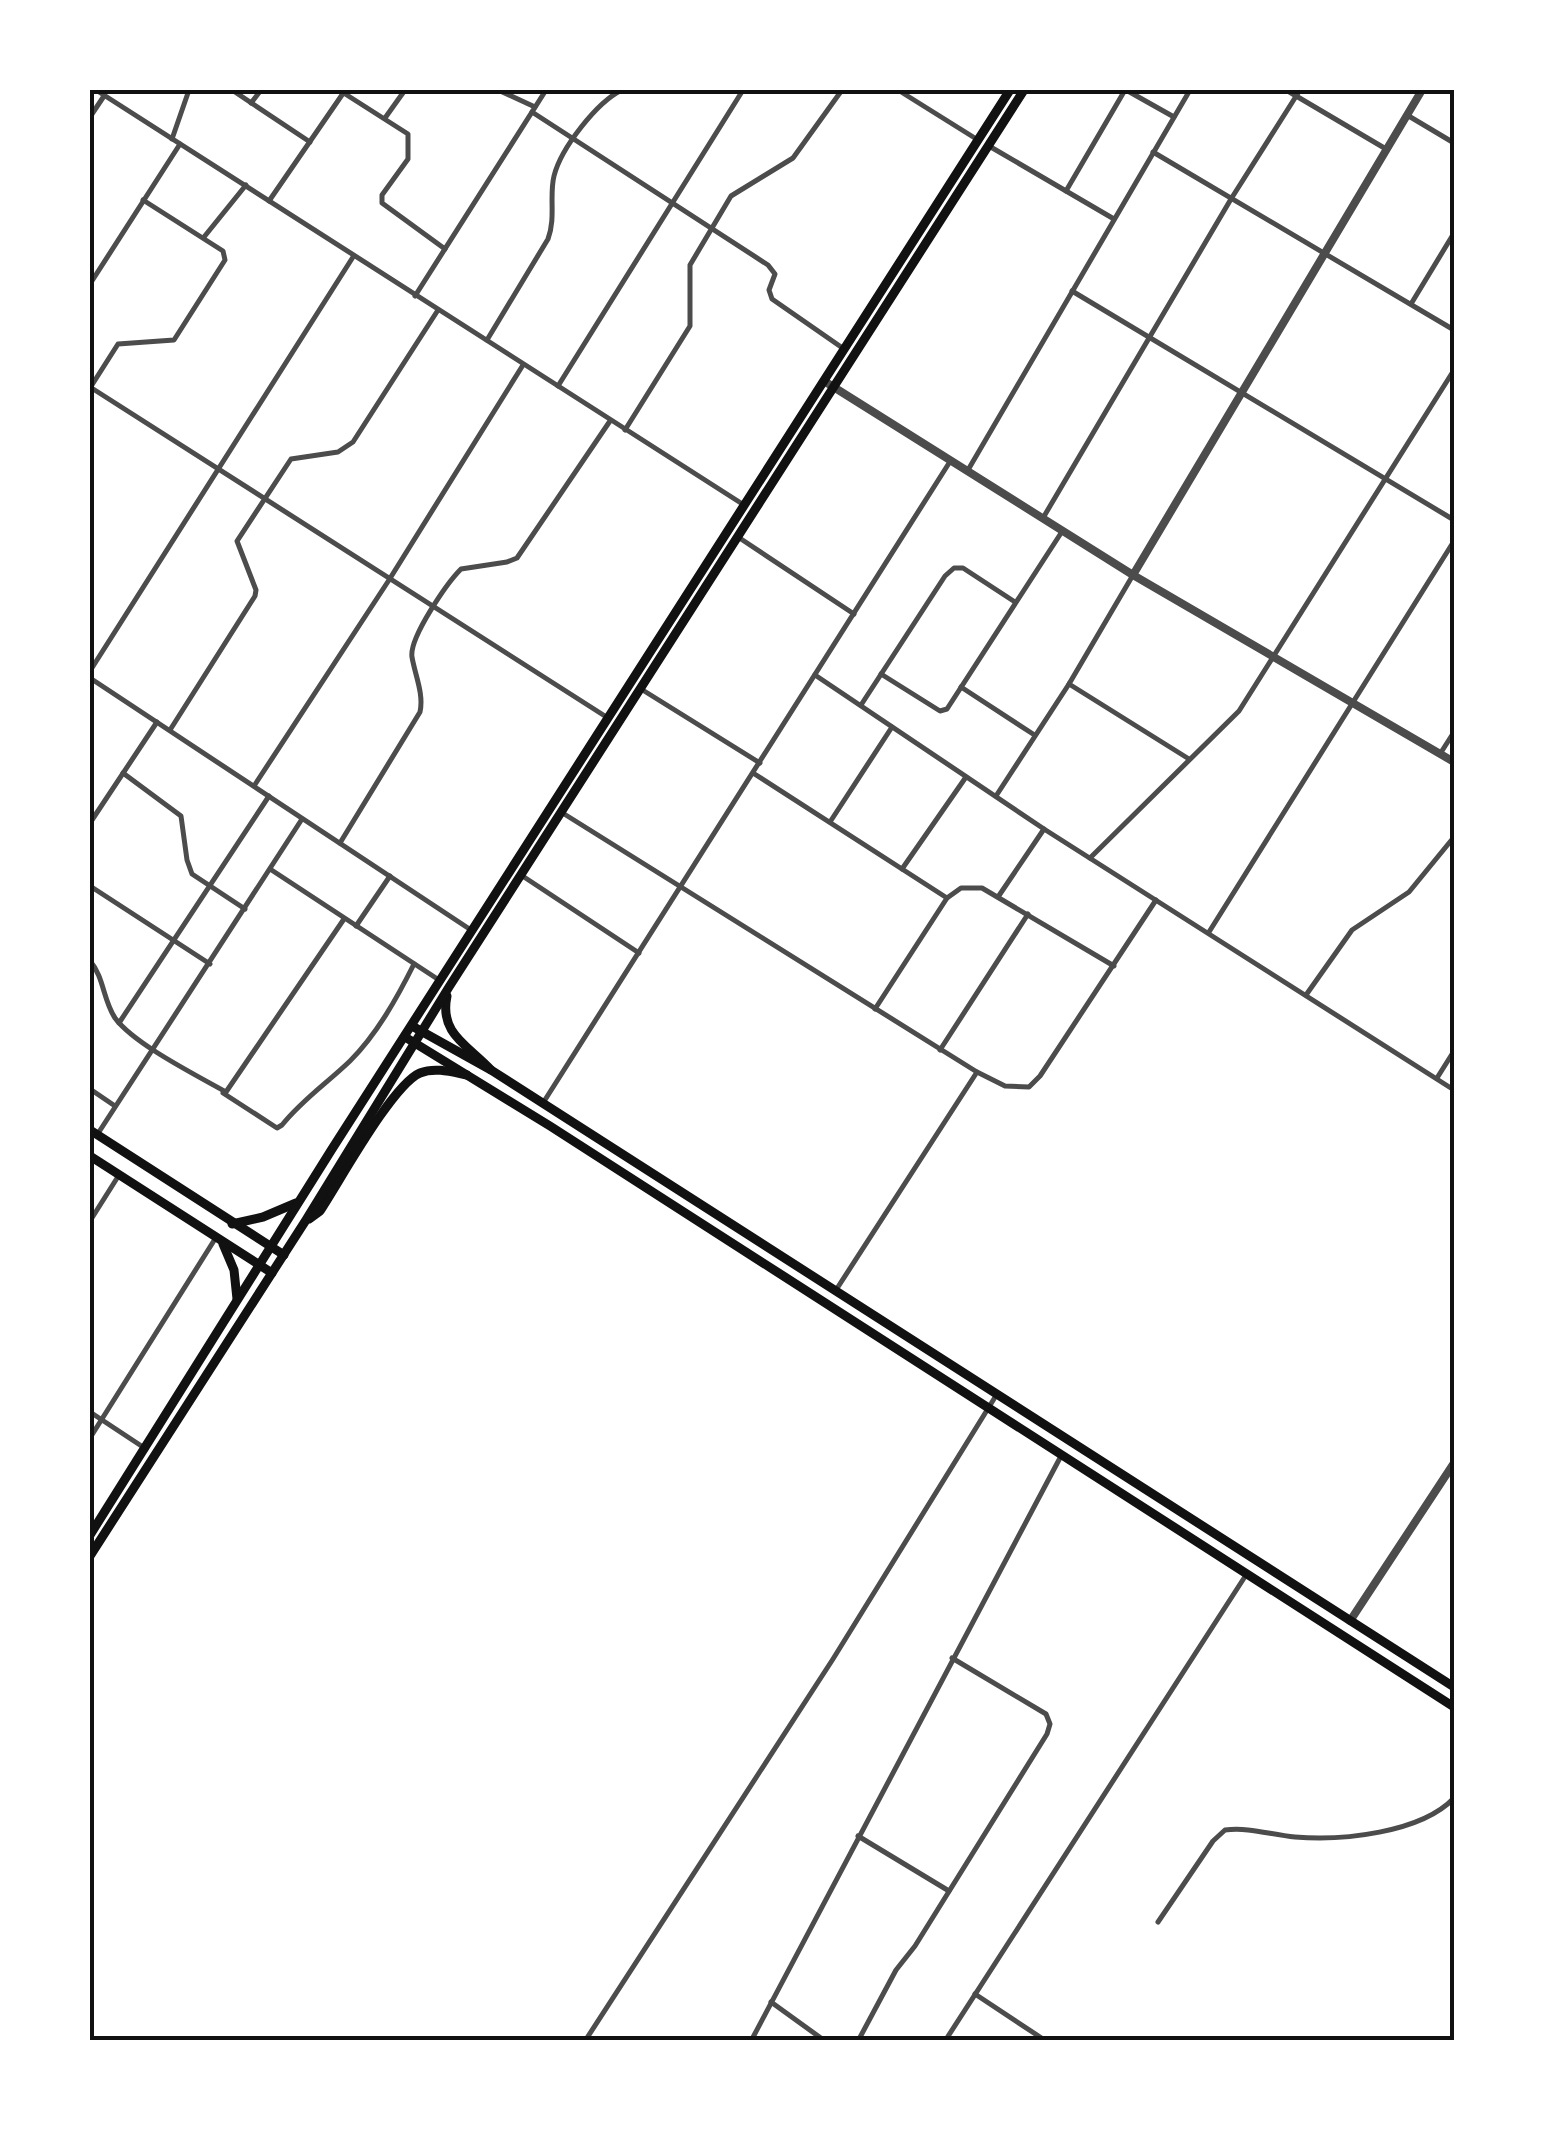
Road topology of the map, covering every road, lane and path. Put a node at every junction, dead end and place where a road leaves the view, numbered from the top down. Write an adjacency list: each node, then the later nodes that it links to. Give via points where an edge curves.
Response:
1 (96, 90): 20 (street)
2 (189, 90): 27 (street)
3 (232, 90): 21 (street)
4 (261, 90): 21 (street)
5 (405, 90): 26 (street)
6 (498, 90): 22 (street)
7 (546, 90): 22 (street)
8 (622, 90): 28 (street, via 598,106)
9 (743, 90): 41 (street)
10 (842, 90): 43 (street, via 794,158 736,191)
11 (898, 90): 29 (street)
12 (1010, 90): 29 (main road)
13 (1024, 90): 33 (main road)
14 (1125, 90): 25 (street); 37 (street)
15 (1190, 90): 25 (street)
16 (1286, 90): 19 (street)
17 (1422, 90): 23 (street)
18 (343, 91): 26 (street); 30 (street)
19 (1298, 93): 34 (street); 38 (street)
20 (104, 96): 24 (street); 27 (street)
21 (252, 103): 30 (street)
22 (533, 109): 28 (street); 46 (street)
23 (1407, 115): 31 (street); 34 (street)
24 (90, 116)
25 (1174, 117): 35 (street)
26 (385, 118): 46 (street, via 408,134 408,159 382,203)
27 (172, 138): 32 (street)
28 (574, 140): 41 (street); 56 (street, via 554,172 548,239)
29 (978, 140): 57 (main road)
30 (310, 142): 40 (street)
31 (1454, 143)
32 (180, 144): 36 (street); 39 (street)
33 (988, 146): 37 (street); 63 (main road)
34 (1386, 150): 47 (street)
35 (1153, 152): 38 (street); 42 (street)
36 (246, 186): 40 (street); 45 (street)
37 (1066, 191): 42 (street)
38 (1232, 199): 47 (street); 55 (street)
39 (143, 200): 45 (street); 49 (street)
40 (269, 201): 48 (street)
41 (672, 202): 43 (street); 61 (street)
42 (1114, 220): 50 (street)
43 (712, 226): 57 (street, via 768,265 775,274 772,299); 66 (street, via 688,272 690,326)
44 (1454, 234): 52 (street)
45 (204, 237): 62 (street, via 226,260 178,336 118,344)
46 (445, 249): 51 (street)
47 (1324, 252): 52 (street); 64 (street)
48 (353, 257): 51 (street); 68 (street)
49 (90, 284)
50 (1072, 290): 55 (street); 69 (street)
51 (416, 296): 53 (street)
52 (1411, 304): 54 (street)
53 (438, 310): 56 (street); 71 (street, via 353,442 338,452 291,459)
54 (1454, 330)
55 (1150, 338): 64 (street); 73 (street)
56 (486, 340): 58 (street)
57 (844, 349): 60 (main road)
58 (523, 365): 61 (street); 80 (street)
59 (1454, 370): 70 (street)
60 (824, 381): 63 (street); 72 (main road)
61 (558, 386): 65 (street)
62 (90, 387): 68 (street)
63 (835, 388): 67 (street); 76 (main road)
64 (1240, 391): 70 (street); 79 (street)
65 (610, 421): 66 (street); 82 (street, via 516,558 461,569)
66 (625, 430): 72 (street)
67 (951, 460): 69 (street); 83 (street)
68 (216, 470): 71 (street); 85 (street)
69 (968, 470): 73 (street)
70 (1385, 479): 74 (street); 84 (street)
71 (262, 500): 80 (street); 96 (street, via 238,541 255,596)
72 (744, 505): 93 (main road)
73 (1043, 518): 75 (street)
74 (1454, 520)
75 (1063, 530): 79 (street); 81 (street)
76 (738, 537): 83 (street); 90 (main road)
77 (1454, 541): 78 (street)
78 (1452, 551): 91 (street)
79 (1133, 574): 84 (street); 88 (street)
80 (390, 580): 82 (street); 106 (street)
81 (1015, 602): 86 (street, via 954,568); 89 (street)
82 (434, 608): 93 (street); 116 (street, via 411,651 420,712)
83 (854, 614): 87 (street)
84 (1274, 658): 91 (street); 100 (street, via 1239,710)
85 (90, 674): 94 (street)
86 (882, 674): 89 (street, via 943,712); 92 (street)
87 (815, 675): 92 (street); 102 (street)
88 (1069, 684): 98 (street); 100 (street)
89 (962, 687): 98 (street)
90 (641, 689): 102 (street); 109 (main road)
91 (1354, 704): 99 (street); 133 (street)
92 (861, 706): 95 (street)
93 (608, 718): 132 (main road)
94 (157, 722): 96 (street); 103 (street)
95 (892, 727): 105 (street); 112 (street)
96 (170, 730): 106 (street)
97 (1454, 732): 99 (street)
98 (1034, 734): 108 (street)
99 (1440, 754): 101 (street)
100 (1189, 759): 117 (street)
101 (1454, 762)
102 (760, 763): 104 (street)
103 (123, 773): 110 (street); 123 (street, via 181,816 192,874)
104 (753, 773): 112 (street); 124 (street)
105 (966, 777): 108 (street); 119 (street)
106 (254, 786): 107 (street)
107 (269, 796): 111 (street); 123 (street)
108 (996, 796): 114 (street)
109 (561, 812): 120 (main road); 124 (street)
110 (92, 814): 113 (street)
111 (302, 819): 116 (street); 118 (street)
112 (830, 822): 119 (street)
113 (90, 823)
114 (1044, 829): 117 (street); 125 (street)
115 (1454, 836): 142 (street, via 1409,892 1352,930)
116 (340, 843): 121 (street)
117 (1090, 858): 127 (street)
118 (270, 869): 128 (street); 130 (street)
119 (902, 869): 126 (street)
120 (521, 875): 135 (street); 141 (main road)
121 (390, 876): 131 (street); 132 (street)
122 (90, 886): 134 (street)
123 (210, 888): 128 (street); 134 (street)
124 (680, 889): 135 (street); 143 (street)
125 (998, 897): 126 (street, via 970,887); 129 (street)
126 (947, 898): 143 (street)
127 (1156, 900): 133 (street); 139 (street)
128 (245, 909): 137 (street)
129 (1028, 914): 139 (street); 150 (street)
130 (344, 919): 131 (street); 155 (street, via 226,1092)
131 (356, 926): 138 (street)
132 (471, 930): 140 (main road)
133 (1208, 933): 142 (street)
134 (176, 940): 137 (street); 144 (street)
135 (640, 953): 159 (street)
136 (90, 961): 144 (street)
137 (210, 964): 149 (street)
138 (414, 964): 140 (street); 155 (street, via 351,1060 277,1128)
139 (1114, 966): 153 (street, via 1029,1087 1005,1086)
140 (440, 980): 145 (main road)
141 (449, 987): 146 (main road); 152 (main road, via 448,1025)
142 (1306, 995): 156 (street)
143 (875, 1009): 150 (street)
144 (119, 1023): 149 (street)
145 (412, 1026): 146 (main road); 147 (main road)
146 (424, 1032): 148 (main road); 152 (main road)
147 (405, 1037): 148 (main road); 166 (main road)
148 (417, 1043): 154 (main road); 167 (main road)
149 (154, 1048): 155 (street); 160 (street)
150 (940, 1050): 153 (street)
151 (1454, 1051): 156 (street)
152 (491, 1070): 159 (main road)
153 (977, 1072): 175 (street)
154 (467, 1075): 163 (main road); 167 (main road, via 428,1071 410,1080 320,1211)
155 (200, 1077)
156 (1436, 1079): 158 (street)
157 (90, 1089): 160 (street)
158 (1454, 1090)
159 (543, 1104): 162 (main road)
160 (115, 1106): 161 (street)
161 (94, 1132): 169 (main road)
162 (596, 1138): 163 (main road); 175 (main road)
163 (588, 1150): 178 (main road)
164 (90, 1156): 165 (main road)
165 (119, 1175): 168 (street); 170 (main road)
166 (299, 1202): 169 (main road); 171 (main road)
167 (306, 1220): 172 (main road)
168 (90, 1222)
169 (232, 1224): 171 (main road)
170 (219, 1242): 173 (main road); 176 (main road, via 234,1270); 180 (street)
171 (270, 1247): 172 (main road); 173 (main road)
172 (284, 1255): 174 (main road)
173 (260, 1266): 174 (main road); 176 (main road)
174 (272, 1273): 188 (main road)
175 (836, 1290): 177 (main road)
176 (238, 1301): 182 (main road)
177 (998, 1392): 178 (street); 190 (main road)
178 (989, 1407): 183 (main road); 200 (street)
179 (90, 1412): 180 (street)
180 (101, 1420): 181 (street); 182 (street)
181 (90, 1438)
182 (146, 1449): 186 (main road)
183 (1062, 1454): 189 (main road); 191 (street)
184 (1454, 1464): 190 (street)
185 (90, 1508): 186 (street)
186 (102, 1516): 187 (main road)
187 (90, 1535)
188 (90, 1556)
189 (1246, 1575): 193 (main road); 198 (street)
190 (1350, 1621): 192 (main road)
191 (952, 1658): 195 (street); 196 (street, via 1039,1709 1050,1724)
192 (1454, 1687)
193 (1454, 1707)
194 (1454, 1798): 197 (street, via 1434,1814 1374,1833 1303,1838 1225,1830)
195 (857, 1836): 196 (street); 199 (street)
196 (949, 1892): 203 (street)
197 (1158, 1922)
198 (975, 1994): 204 (street); 205 (street)
199 (771, 2002): 201 (street); 202 (street)
200 (585, 2041)
201 (751, 2041)
202 (825, 2041)
203 (858, 2041)
204 (945, 2041)
205 (1046, 2041)

